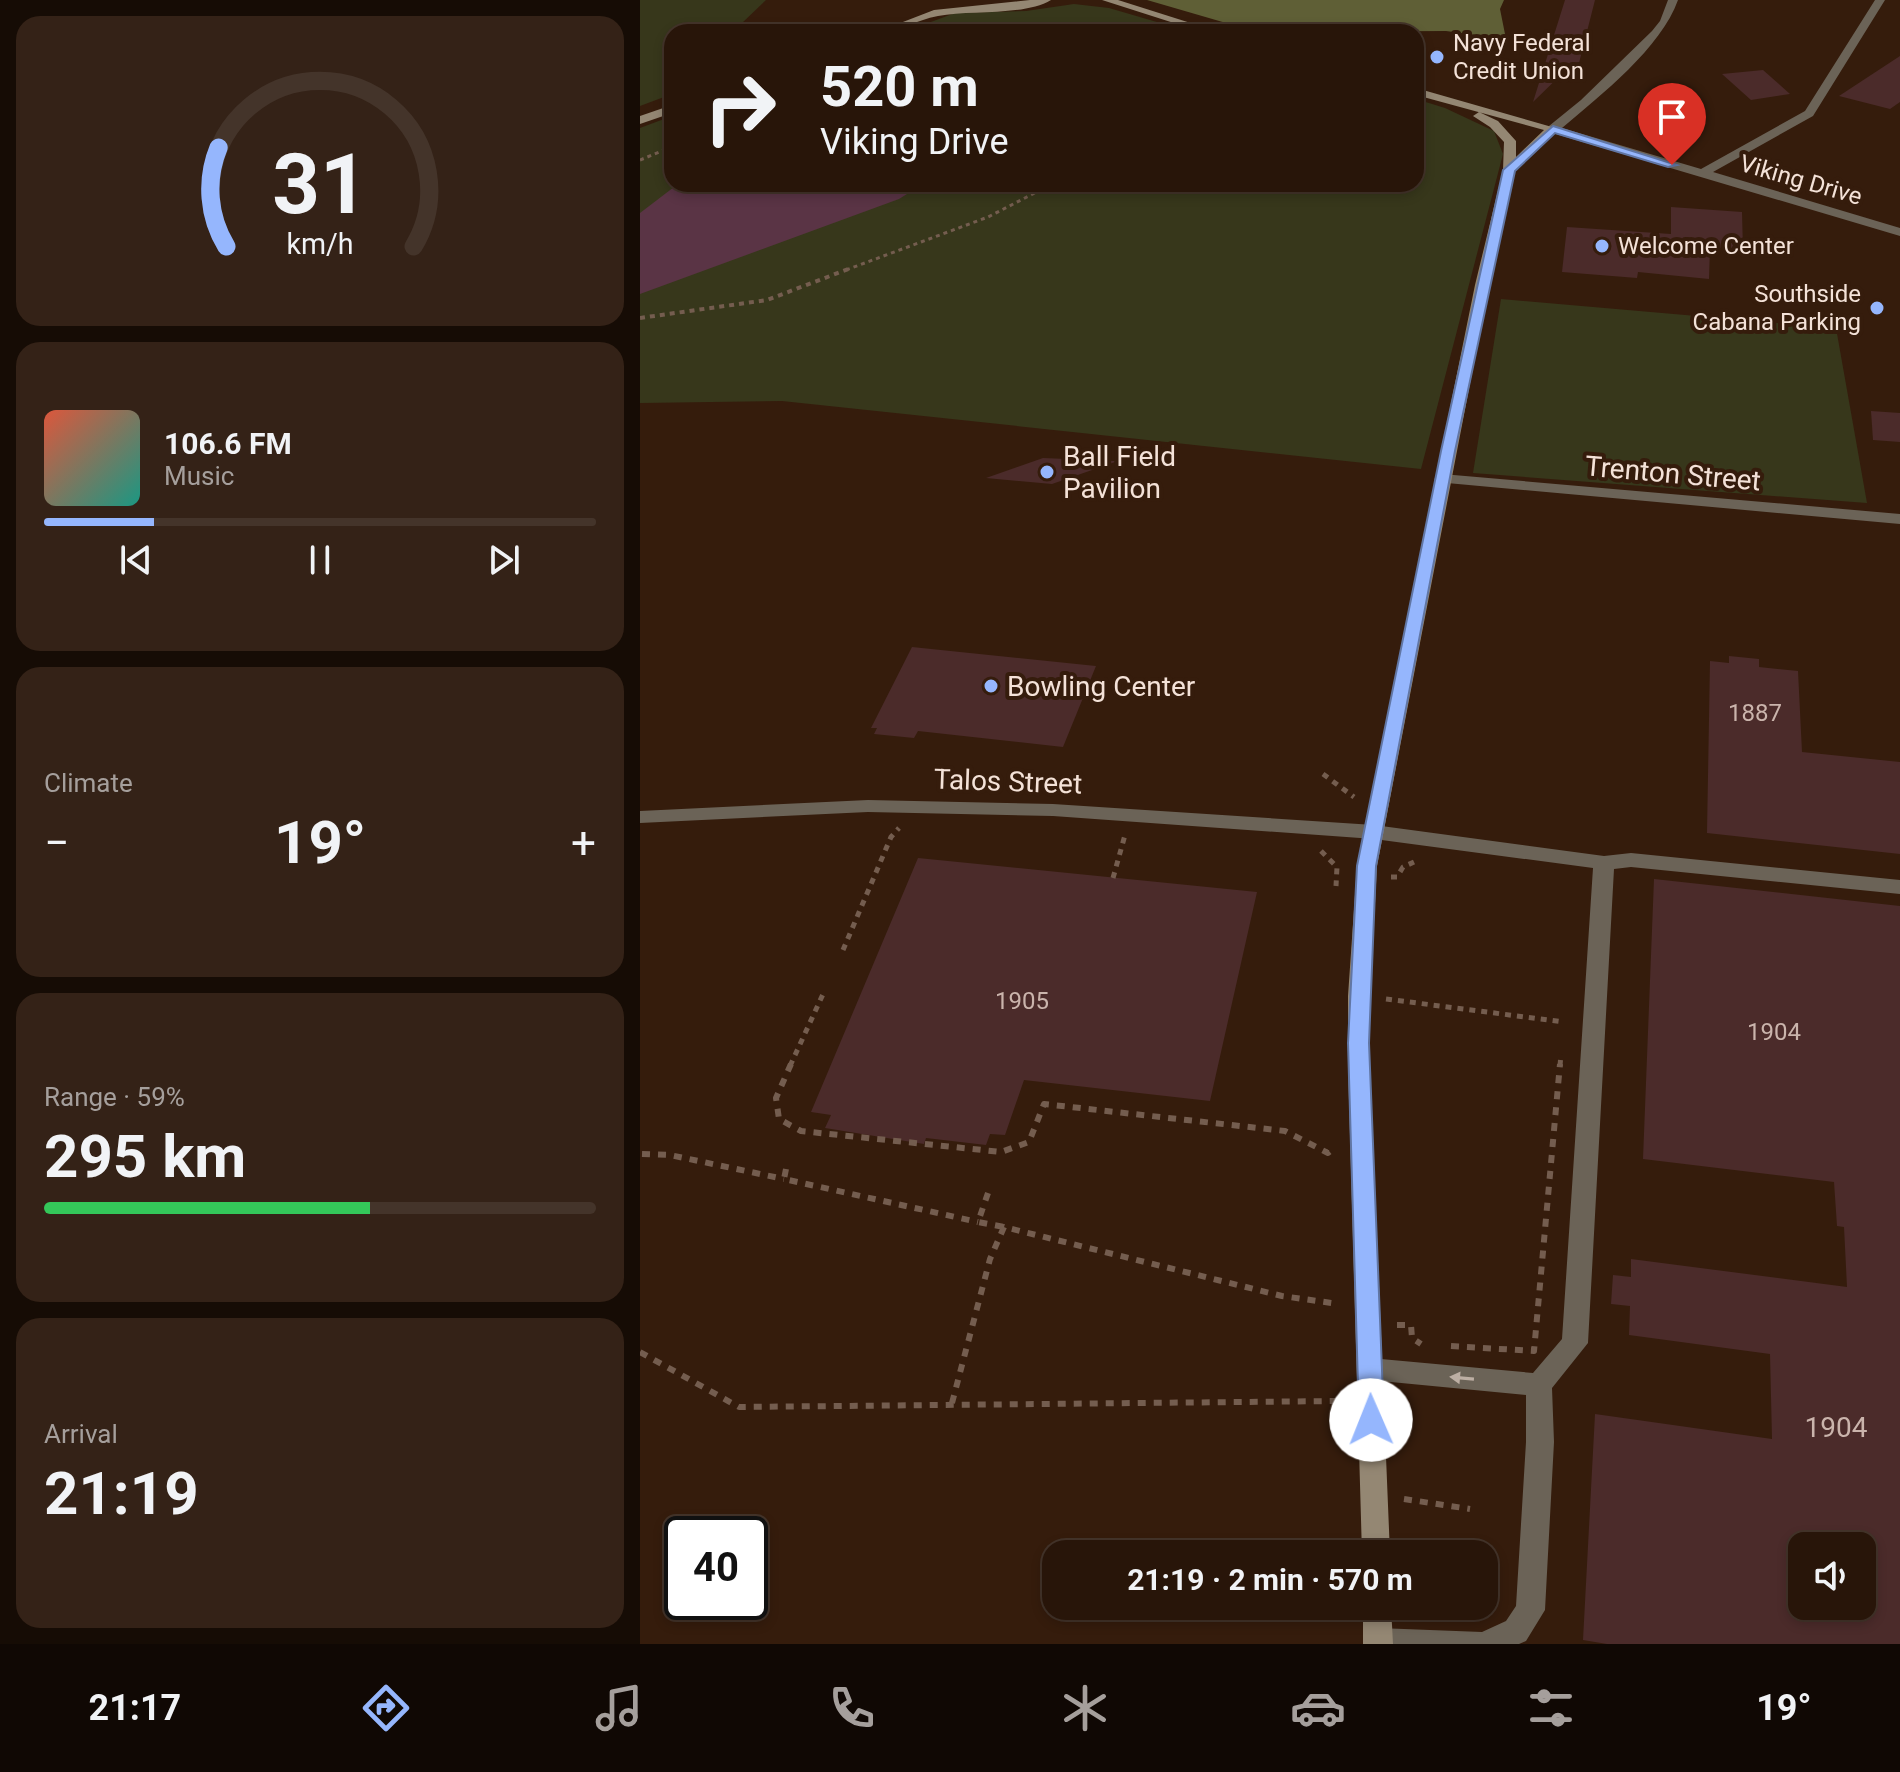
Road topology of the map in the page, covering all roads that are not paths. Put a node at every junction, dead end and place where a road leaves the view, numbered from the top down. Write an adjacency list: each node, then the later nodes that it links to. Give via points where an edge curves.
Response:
1 (942, 0): 10 (street)
2 (959, 0): 9 (street)
3 (1055, 0): 8 (street)
4 (1099, 0): 5 (street)
5 (1108, 0): 12 (street)
6 (1673, 0): 17 (street, via 1656,33)
7 (1880, 0): 19 (street, via 1809,113)
8 (1040, 2): 9 (street)
9 (997, 7): 10 (street)
10 (934, 13): 11 (street)
11 (904, 24)
12 (1188, 24)
13 (1424, 93): 14 (street)
14 (1447, 100): 17 (street); 18 (street, via 1504,132 1510,141)
15 (664, 112): 16 (street)
16 (640, 120)
17 (1553, 129): 18 (street); 19 (street, Viking Drive)
18 (1509, 170): 21 (street)
19 (1701, 174): 20 (street, Viking Drive)
20 (1900, 232)
21 (1442, 479): 22 (street, Trenton Street); 24 (street)
22 (1900, 519)
23 (640, 817): 24 (street, Talos Street, via 784,808 978,807)
24 (1374, 832): 25 (street, Talos Street); 27 (street, via 1359,996)
25 (1604, 863): 26 (street, Talos Street, via 1631,860); 28 (street, via 1575,1343)
26 (1900, 887)
27 (1370, 1369): 28 (street, one-way to 27); 29 (street)
28 (1539, 1385): 33 (street, via 1530,1610 1516,1631)
29 (1376, 1540)
30 (1377, 1620): 31 (street)
31 (1378, 1643): 32 (street)
32 (1478, 1644)
33 (1487, 1644)

